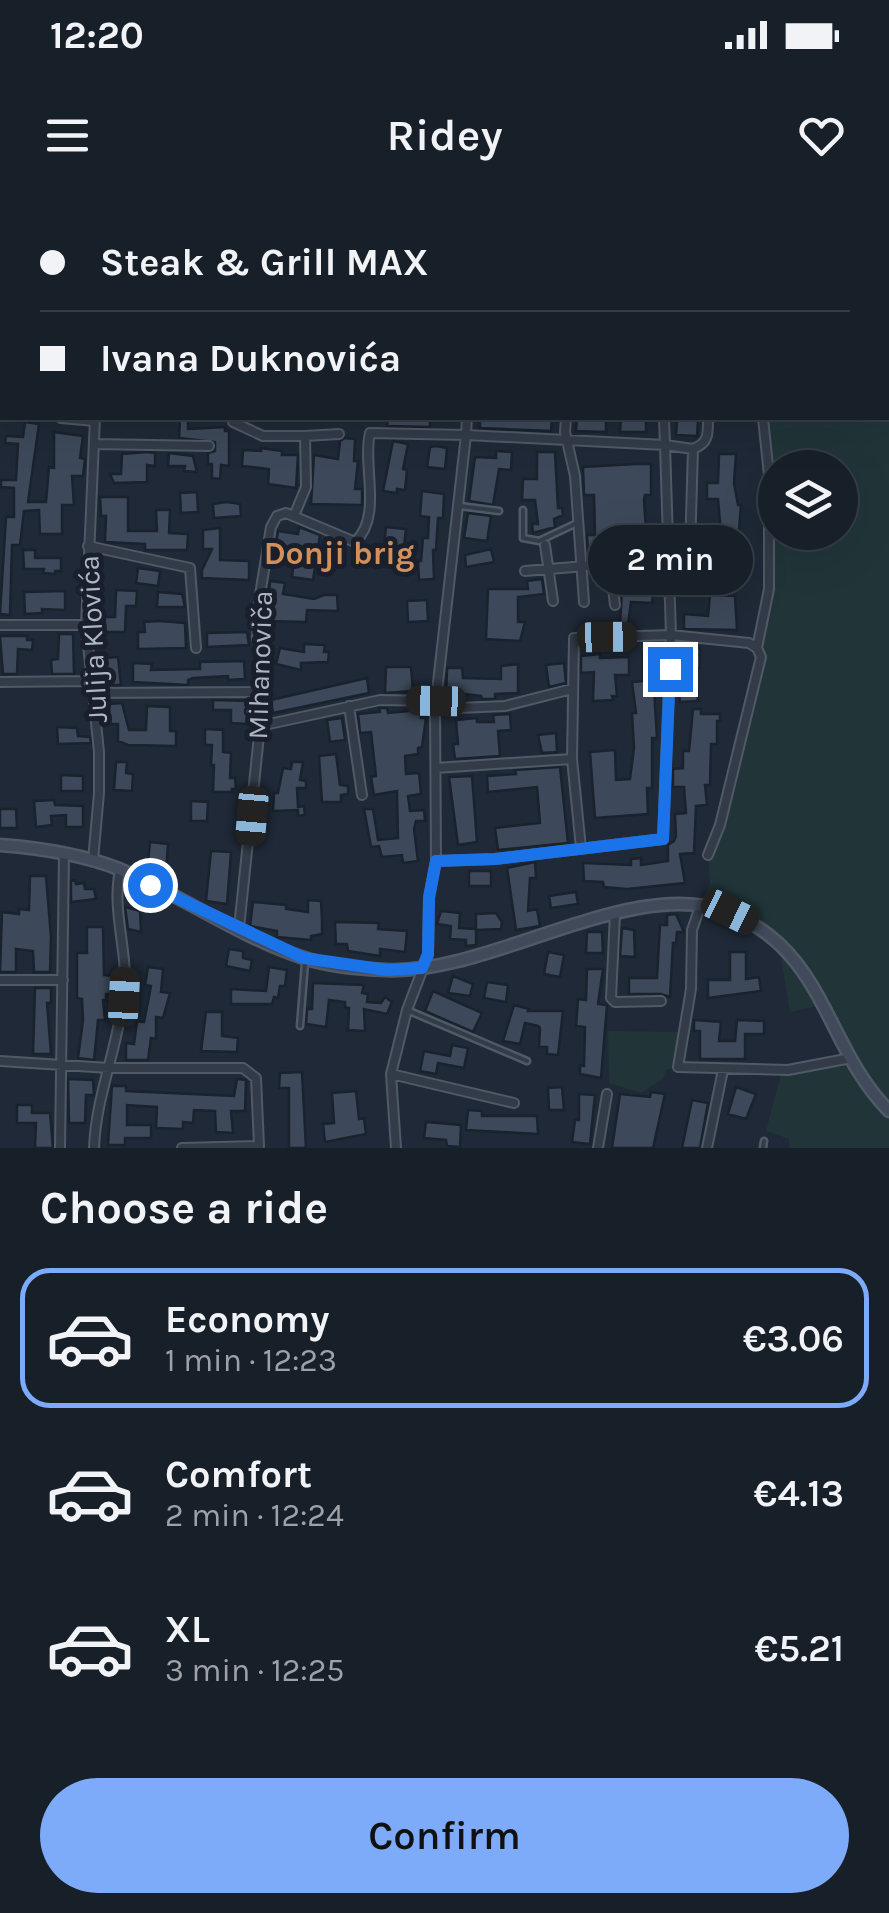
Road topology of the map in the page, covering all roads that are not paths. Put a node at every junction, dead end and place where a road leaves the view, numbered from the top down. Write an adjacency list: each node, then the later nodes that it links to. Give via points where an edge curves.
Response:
1 (95, 420): 12 (street, Julija Klovića)
2 (467, 420): 9 (street)
3 (566, 420): 11 (street)
4 (664, 420): 13 (street)
5 (708, 420): 15 (street, via 708,436)
6 (764, 420): 34 (street, via 769,588)
7 (232, 422): 10 (street, via 263,436)
8 (339, 434): 10 (street)
9 (466, 435): 11 (street); 16 (street); 19 (street, via 368,434 369,512 360,540)
10 (305, 436): 19 (street, via 306,486)
11 (570, 442): 13 (street); 20 (street)
12 (94, 444): 14 (street); 22 (street, Julija Klovića)
13 (665, 445): 15 (street); 23 (street)
14 (209, 446)
15 (692, 449): 23 (street, via 690,551)
16 (460, 506): 18 (lane); 40 (street)
17 (523, 510): 20 (lane, via 524,538 539,541)
18 (499, 512)
19 (294, 516): 38 (street, Mihanoviča, via 277,516 271,527 259,601)
20 (577, 523): 24 (street)
21 (546, 545): 25 (street)
22 (88, 546): 31 (street, Julija Klovića); 33 (street, via 190,568)
23 (668, 557): 32 (street)
24 (580, 564): 25 (street); 28 (street); 29 (street, via 610,564)
25 (550, 569): 26 (street); 27 (street)
26 (525, 571)
27 (553, 601)
28 (584, 602)
29 (616, 605)
30 (0, 625): 31 (street)
31 (86, 625): 35 (street, Julija Klovića)
32 (671, 635): 34 (street); 37 (street, via 574,638); 47 (street, via 663,839)
33 (196, 648)
34 (757, 648): 49 (street, via 761,658)
35 (90, 681): 36 (street); 39 (street, Julija Klovića)
36 (0, 682)
37 (572, 690): 40 (street, via 505,706); 43 (street)
38 (261, 692): 39 (street); 42 (street, Mihanoviča)
39 (92, 693): 50 (street, Julija Klovića, via 99,779)
40 (436, 705): 41 (street, via 380,700); 44 (street)
41 (349, 706): 42 (street); 45 (street)
42 (260, 726): 55 (street, Mihanoviča)
43 (572, 759): 44 (street); 47 (street)
44 (436, 768): 51 (street)
45 (362, 794)
46 (0, 845): 48 (street)
47 (582, 848): 51 (street)
48 (64, 854): 50 (street); 59 (street)
49 (708, 855)
50 (93, 860): 52 (street)
51 (436, 861): 57 (street)
52 (120, 870): 55 (street); 67 (street, via 124,997)
53 (700, 904): 54 (street); 63 (street, via 730,912 787,949); 68 (street, via 678,1067)
54 (615, 914): 57 (street); 60 (street, via 611,998)
55 (239, 928): 56 (street)
56 (304, 958): 57 (street); 62 (lane)
57 (422, 968): 61 (street)
58 (0, 980): 59 (street)
59 (63, 980): 66 (street)
60 (661, 1001)
61 (407, 1010): 64 (lane); 69 (street)
62 (300, 1026)
63 (851, 1058): 68 (street, via 788,1070); 72 (street)
64 (527, 1061)
65 (0, 1062): 66 (street)
66 (62, 1063): 67 (street); 74 (street)
67 (109, 1068): 73 (street, via 243,1068 256,1078); 75 (street)
68 (723, 1070): 79 (street)
69 (390, 1074): 71 (street); 77 (street)
70 (607, 1094): 78 (street)
71 (514, 1102)
72 (887, 1108)
73 (259, 1147): 76 (street)
74 (60, 1148)
75 (94, 1148)
76 (182, 1148)
77 (396, 1148)
78 (598, 1148)
79 (707, 1148)

